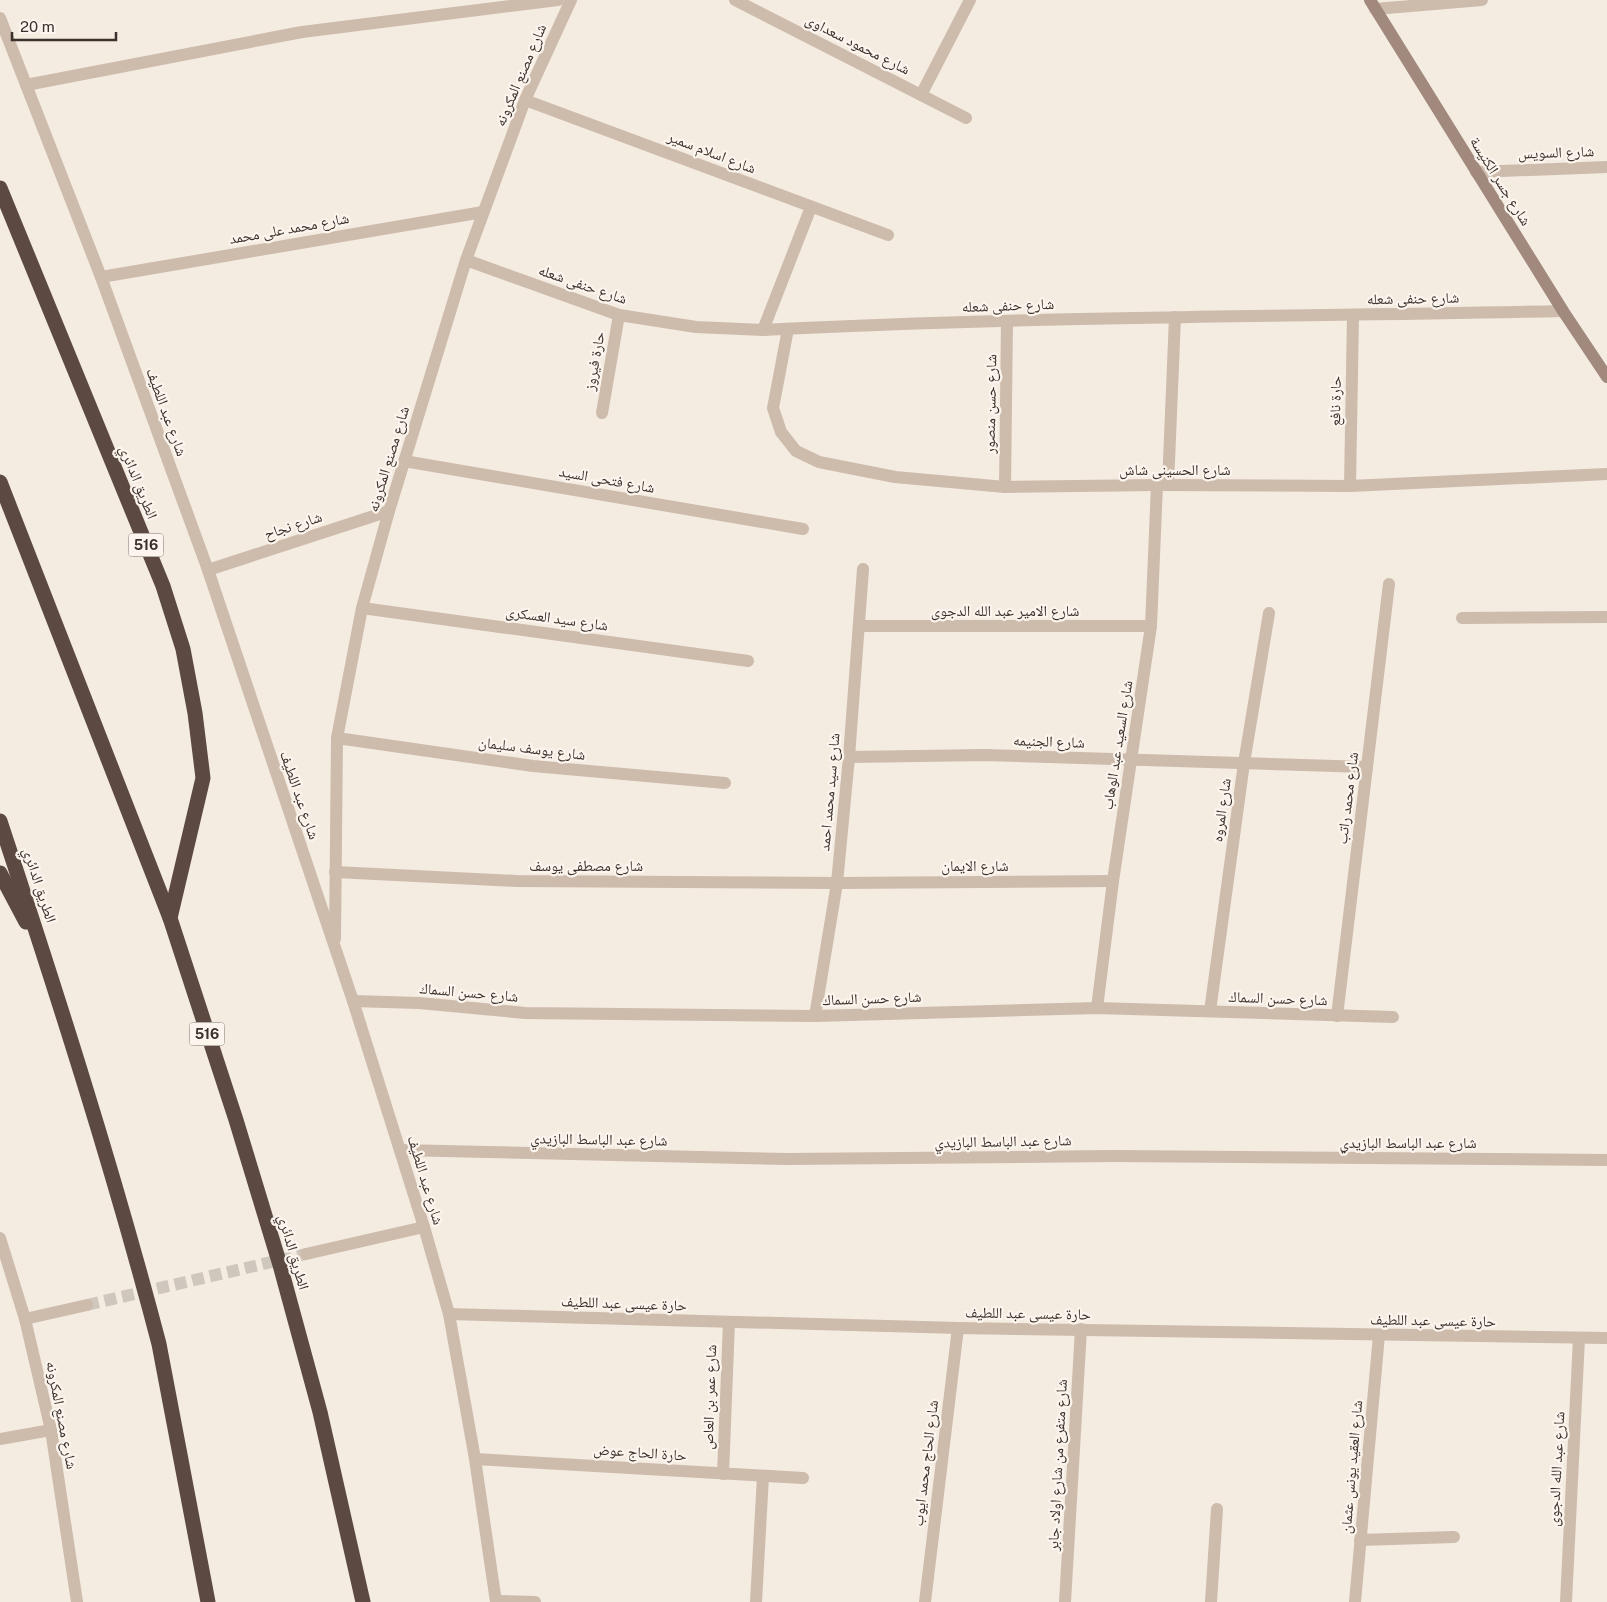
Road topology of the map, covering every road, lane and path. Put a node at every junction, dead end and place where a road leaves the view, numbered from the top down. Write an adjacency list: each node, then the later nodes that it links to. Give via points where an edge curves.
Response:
1 (558, 0): 8 (street, via 302,32)
2 (571, 0): 10 (street, شارع مصنع المكرونه)
3 (735, 0): 9 (street, شارع محمود سعداوى)
4 (970, 0): 9 (street)
5 (1482, 0): 6 (street)
6 (1372, 5): 13 (main road, شارع جسر الكنيسة)
7 (0, 18): 8 (street, شارع عبد اللطيف)
8 (26, 85): 19 (street, شارع عبد اللطيف)
9 (921, 95): 11 (street, شارع محمود سعداوى)
10 (525, 100): 15 (street, شارع اسلام سمير); 16 (street, شارع مصنع المكرونه)
11 (966, 118)
12 (1607, 167): 13 (street, شارع السويس)
13 (1476, 172): 20 (main road, شارع جسر الكنيسة)
14 (0, 188): 58 (highway, الطريق الدائري / 516, via 163,586 183,649 203,778)
15 (811, 207): 17 (street, شارع اسلام سمير); 26 (street)
16 (483, 212): 18 (street, شارع مصنع المكرونه); 19 (street, شارع محمد على محمد)
17 (888, 235)
18 (466, 260): 21 (street, شارع حنفى شعله); 29 (street, شارع مصنع المكرونه)
19 (101, 277): 38 (street, شارع عبد اللطيف)
20 (1563, 311): 22 (street, شارع حنفى شعله); 27 (main road, شارع جسر الكنيسة)
21 (619, 315): 26 (street, شارع حنفى شعله, via 696,327); 28 (street, حارة فيروز)
22 (1353, 316): 23 (street, شارع حنفى شعله); 33 (street, حارة نافع)
23 (1175, 317): 24 (street, شارع حنفى شعله); 32 (street, شارع السعيد عبد الوهاب)
24 (1007, 321): 25 (street, شارع حنفى شعله); 34 (street, شارع حسن منصور)
25 (788, 329): 26 (street, شارع حنفى شعله); 34 (street, شارع الحسينى شاش, via 774,408 781,432 796,451 819,462 895,477)
26 (763, 330)
27 (1607, 377)
28 (602, 413)
29 (404, 461): 35 (street, شارع مصنع المكرونه); 36 (street, شارع فتحى السيد)
30 (1607, 474): 33 (street, شارع الحسينى شاش)
31 (0, 482): 58 (highway, الطريق الدائري / 516)
32 (1162, 485): 33 (street, شارع الحسينى شاش); 34 (street, شارع الحسينى شاش); 45 (street, شارع السعيد عبد الوهاب)
33 (1350, 486)
34 (1005, 487)
35 (389, 511): 38 (street, شارع نجاح); 40 (street, شارع مصنع المكرونه)
36 (803, 529)
37 (863, 569): 44 (street, شارع سيد محمد احمد)
38 (208, 570): 59 (street, شارع عبد اللطيف)
39 (1388, 584): 51 (street, شارع محمد راتب)
40 (362, 608): 46 (street, شارع سيد العسكرى); 47 (street, شارع مصنع المكرونه)
41 (1269, 613): 50 (street, شارع المروه)
42 (1607, 617): 43 (street)
43 (1462, 618)
44 (859, 626): 45 (street, شارع الامير عبد الله الدجوى); 48 (street, شارع سيد محمد احمد)
45 (1151, 626): 49 (street, شارع السعيد عبد الوهاب)
46 (748, 660)
47 (337, 738): 52 (street, شارع يوسف سليمان, via 533,766); 54 (street, شارع مصنع المكرونه)
48 (849, 757): 49 (street, شارع الجنيمه, via 985,755); 57 (street, شارع سيد محمد احمد)
49 (1131, 759): 50 (street, شارع الجنيمه); 56 (street, شارع السعيد عبد الوهاب)
50 (1244, 763): 51 (street, شارع الجنيمه); 63 (street, شارع المروه)
51 (1367, 767): 65 (street, شارع محمد راتب)
52 (725, 782)
53 (0, 821): 60 (highway, الطريق الدائري)
54 (335, 872): 57 (street, شارع مصطفى يوسف, via 516,881); 59 (street, شارع مصنع المكرونه)
55 (0, 874): 60 (highway, الطريق الدائري)
56 (1113, 881): 57 (street, شارع الايمان); 62 (street, شارع السعيد عبد الوهاب)
57 (837, 883): 64 (street, شارع سيد محمد احمد)
58 (170, 918): 93 (highway, الطريق الدائري / 516, via 280,1265 320,1412)
59 (335, 949): 61 (street, شارع عبد اللطيف)
60 (46, 961): 92 (highway, الطريق الدائري, via 154,1327)
61 (353, 1001): 64 (street, شارع حسن السماك, via 525,1013); 67 (street, شارع عبد اللطيف)
62 (1097, 1008): 63 (street, شارع حسن السماك); 64 (street, شارع حسن السماك)
63 (1210, 1011): 65 (street, شارع حسن السماك)
64 (815, 1016)
65 (1337, 1016): 66 (street, شارع حسن السماك)
66 (1393, 1017)
67 (400, 1150): 68 (street, شارع عبد الباسط البازيدي, via 787,1159 1124,1156); 69 (street, شارع عبد اللطيف)
68 (1607, 1160)
69 (424, 1227): 71 (street); 73 (street, شارع عبد اللطيف)
70 (0, 1238): 74 (street, شارع مصنع المكرونه)
71 (306, 1254)
72 (87, 1305): 74 (street)
73 (449, 1314): 75 (street, حارة عيسى عبد اللطيف); 83 (street, شارع عبد اللطيف)
74 (25, 1320): 81 (street, شارع مصنع المكرونه)
75 (729, 1322): 76 (street, حارة عيسى عبد اللطيف); 84 (street, شارع عمر بن العاص)
76 (958, 1328): 77 (street, حارة عيسى عبد اللطيف); 96 (street, شارع الحاج محمد ايوب)
77 (1081, 1329): 78 (street, حارة عيسى عبد اللطيف); 97 (street, شارع متفرع من شارع اولاد جابر)
78 (1379, 1335): 79 (street, حارة عيسى عبد اللطيف); 89 (street, شارع العقيد يونس عثمان)
79 (1579, 1338): 80 (street, حارة عيسى عبد اللطيف); 100 (street, شارع عبد الله الدجوى)
80 (1607, 1338)
81 (51, 1430): 82 (street); 91 (street, شارع مصنع المكرونه)
82 (0, 1439)
83 (474, 1459): 84 (street, حارة الحاج عوض); 90 (street, شارع عبد اللطيف)
84 (723, 1474): 85 (street, حارة الحاج عوض)
85 (763, 1476): 86 (street, حارة الحاج عوض); 95 (street)
86 (803, 1478)
87 (1217, 1509): 98 (street)
88 (1454, 1537): 89 (street)
89 (1360, 1540): 99 (street, شارع العقيد يونس عثمان)
90 (496, 1601): 94 (street)
91 (77, 1602)
92 (208, 1602)
93 (363, 1602)
94 (535, 1602)
95 (756, 1602)
96 (925, 1602)
97 (1065, 1602)
98 (1211, 1602)
99 (1355, 1602)
100 (1566, 1602)

